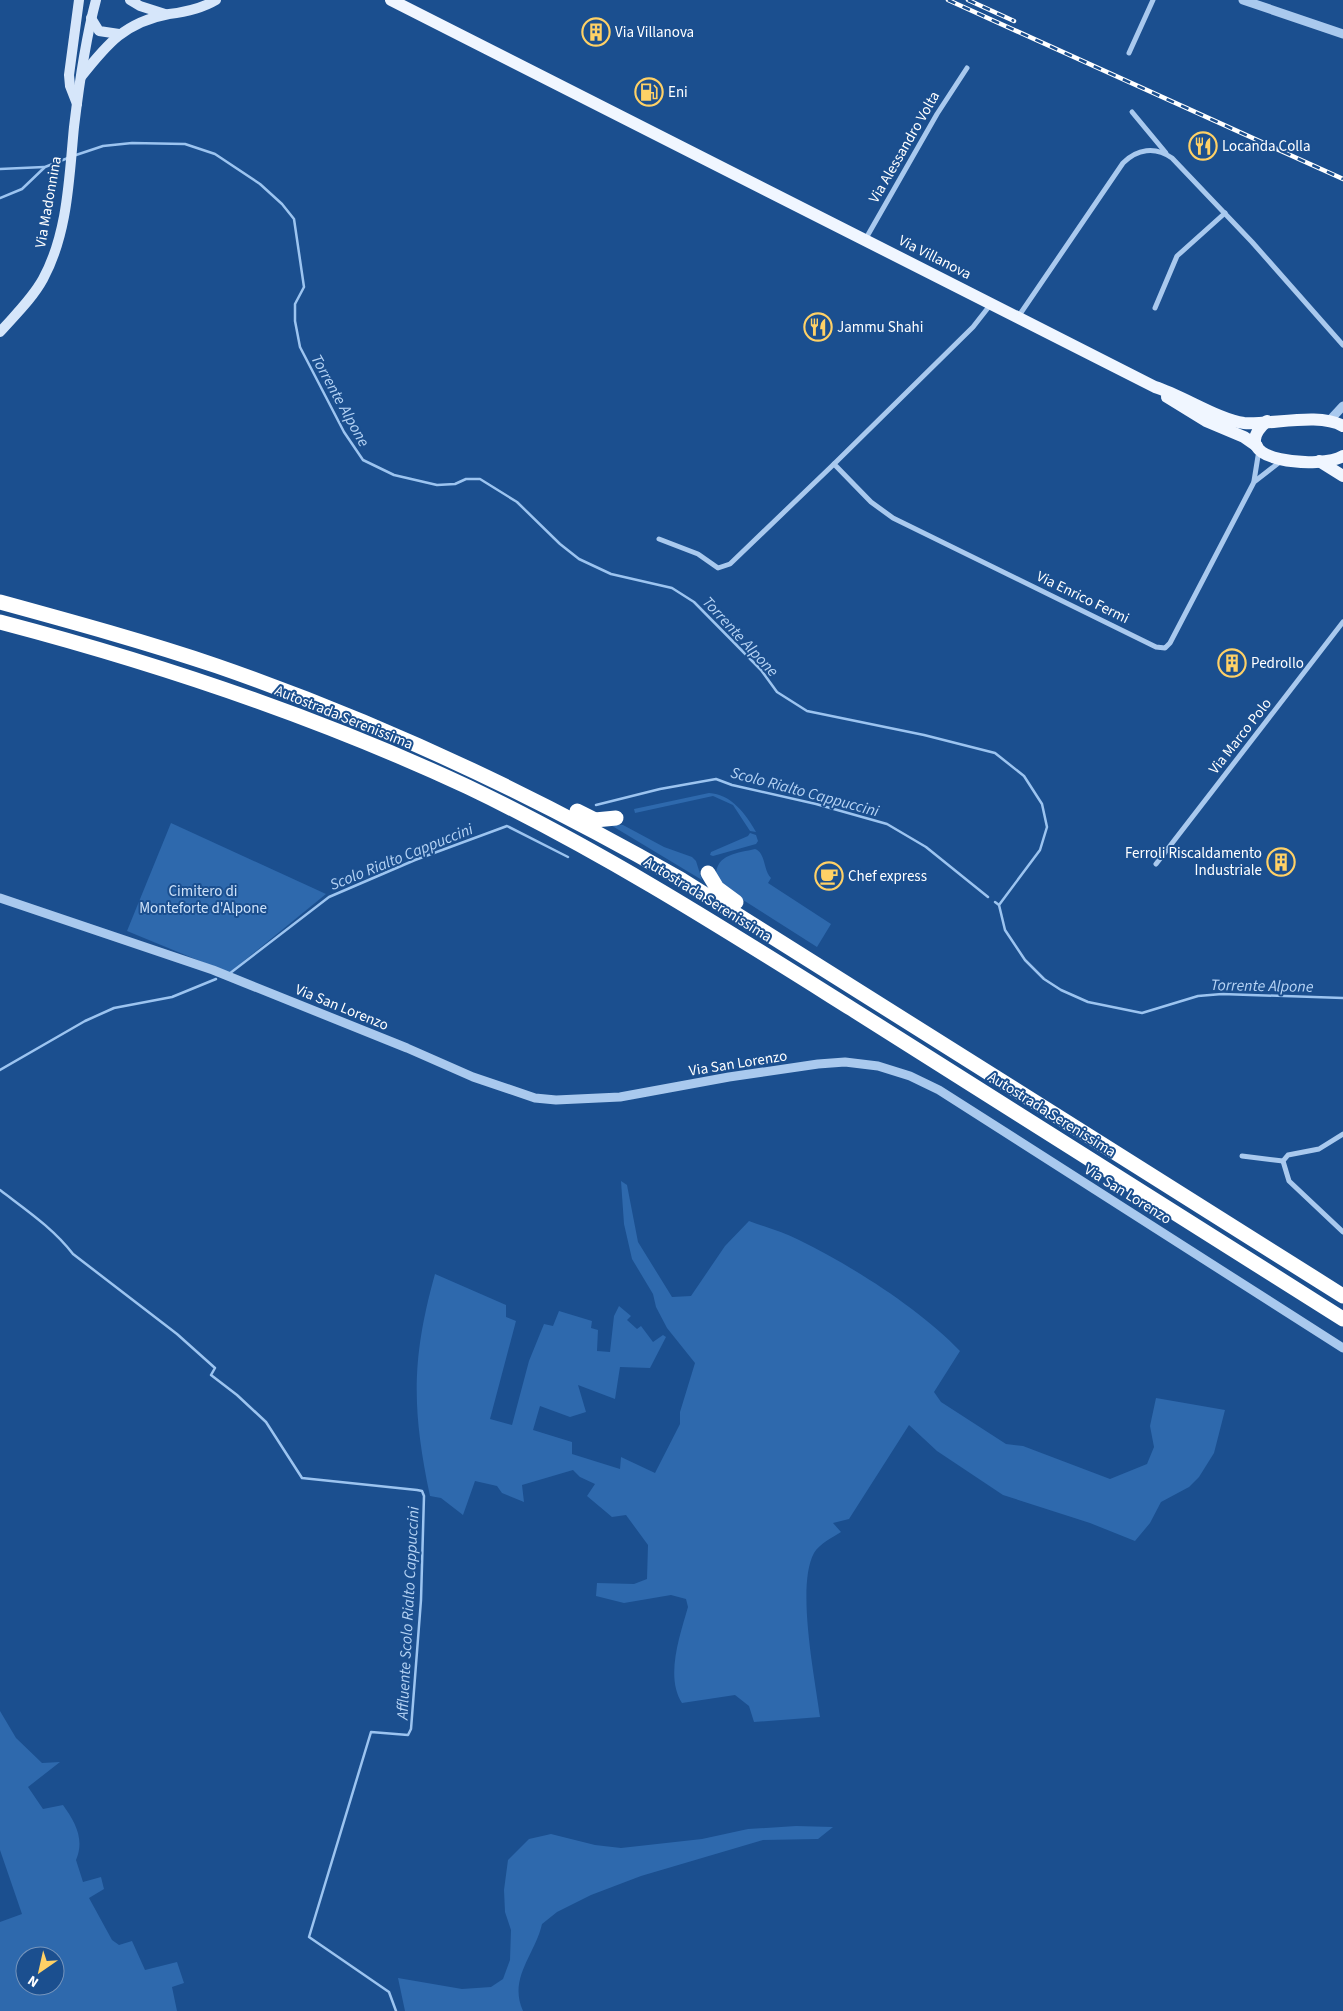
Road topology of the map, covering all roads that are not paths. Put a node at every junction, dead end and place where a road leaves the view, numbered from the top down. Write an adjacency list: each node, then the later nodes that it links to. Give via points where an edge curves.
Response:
1 (79, 0): 15 (main road, via 69,75)
2 (96, 0): 9 (main road, Via Madonnina)
3 (130, 0): 8 (main road, via 152,11)
4 (216, 0): 8 (main road, via 192,11)
5 (391, 0): 19 (main road, Via Villanova)
6 (1153, 0): 12 (street)
7 (1243, 0): 11 (street)
8 (168, 14): 10 (main road, via 136,24)
9 (91, 18): 10 (main road, via 99,31); 14 (main road, Via Madonnina)
10 (119, 34): 14 (main road)
11 (1343, 34)
12 (1129, 53)
13 (967, 68): 19 (street, Via Alessandro Volta)
14 (81, 78): 15 (main road, Via Madonnina)
15 (77, 106): 23 (main road, Via Madonnina, via 68,190 57,247 25,305)
16 (1132, 112): 17 (street)
17 (1166, 154): 18 (street); 22 (street, via 1142,151 1124,163)
18 (1225, 213): 21 (street, via 1177,256); 24 (street)
19 (865, 240): 20 (main road, Via Villanova)
20 (991, 304): 22 (main road, Via Villanova); 34 (street, via 973,327)
21 (1155, 308)
22 (1017, 317): 25 (main road, Via Villanova)
23 (0, 332)
24 (1343, 345)
25 (1155, 387): 28 (main road, Via Villanova, via 1232,421); 30 (main road, Via Villanova, via 1172,401 1206,421 1244,436)
26 (1343, 406): 27 (street)
27 (1330, 420): 28 (main road, Via Villanova); 29 (main road)
28 (1267, 421): 30 (main road, via 1257,434)
29 (1343, 426)
30 (1258, 448): 32 (main road, Via Villanova, via 1268,457); 36 (street, Via Enrico Fermi)
31 (1343, 456): 33 (main road, Via Villanova)
32 (1284, 460): 33 (main road, Via Villanova); 36 (street, Via Enrico Fermi)
33 (1319, 461): 35 (main road)
34 (834, 464): 36 (street, Via Enrico Fermi, via 871,502 893,518 1161,648 1170,643); 37 (street, via 730,564 718,568 698,554)
35 (1343, 476)
36 (1254, 482)
37 (659, 539)
38 (0, 602): 41 (highway, Autostrada Serenissima, via 148,645 302,698 398,736)
39 (0, 622): 52 (highway, Autostrada Serenissima, via 143,663 300,716 465,786 535,820 704,915)
40 (1343, 622): 43 (street, Via Marco Polo)
41 (527, 796): 42 (highway, via 595,820); 46 (highway, Autostrada Serenissima, via 674,875)
42 (616, 818)
43 (1156, 864)
44 (708, 873): 46 (highway, via 717,888 764,922)
45 (0, 898): 53 (street, Via San Lorenzo, via 213,970 473,1078 535,1098 620,1097 729,1077 846,1062 878,1066 910,1076 939,1090)
46 (792, 949): 51 (highway, Autostrada Serenissima)
47 (1343, 1134): 49 (street, via 1319,1149 1288,1155)
48 (1242, 1156): 49 (street)
49 (1283, 1162): 50 (street, via 1289,1181)
50 (1343, 1232)
51 (1343, 1296)
52 (1343, 1319)
53 (1343, 1348)

